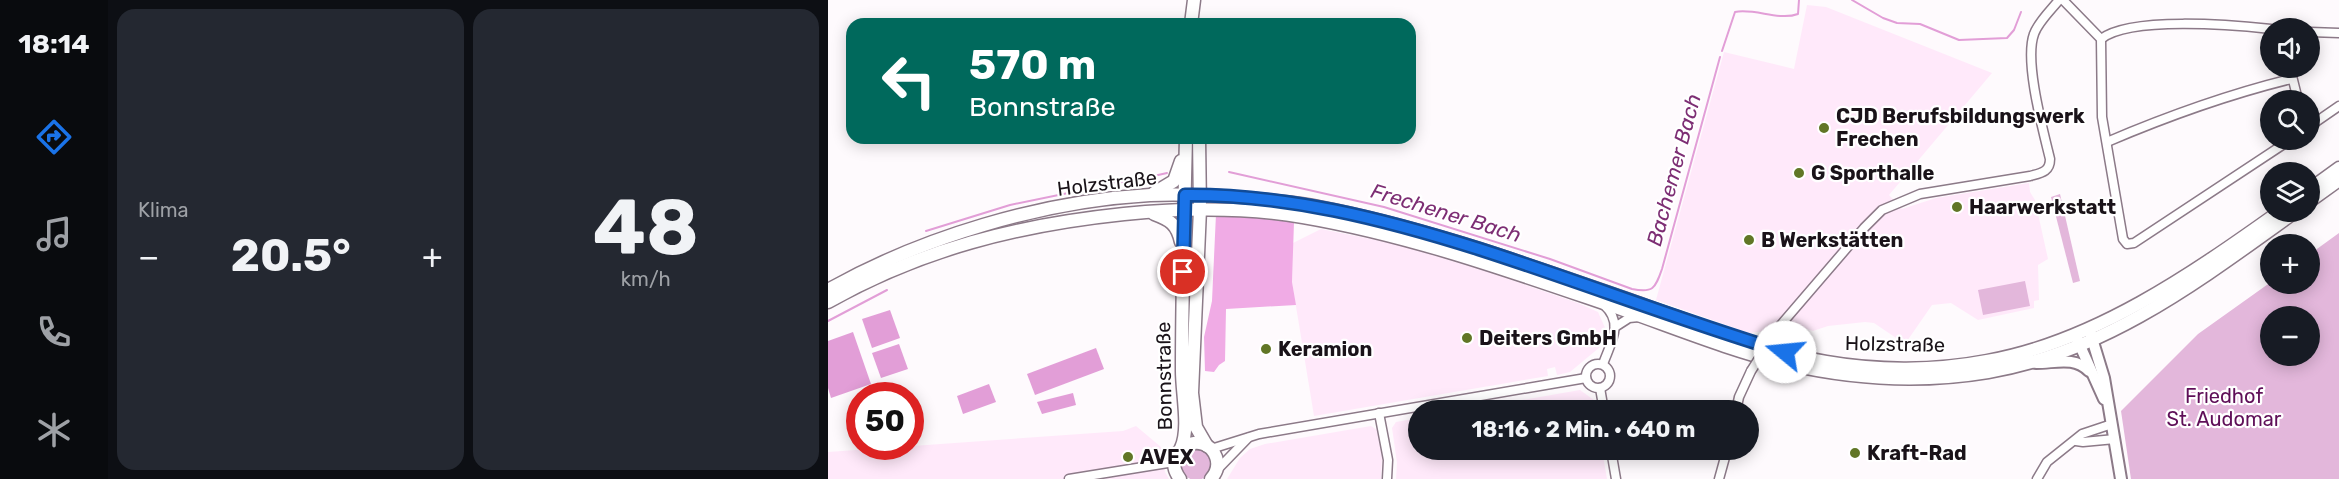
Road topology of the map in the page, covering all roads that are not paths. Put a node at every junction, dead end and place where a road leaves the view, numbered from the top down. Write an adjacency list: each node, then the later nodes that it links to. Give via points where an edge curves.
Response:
1 (2061, 0): 8 (street); 45 (street, bridge, via 2034,33 2031,47 2049,168 2030,176 1920,194 1882,210 1779,327 1751,371)
2 (1194, 2): 3 (main road); 4 (main road)
3 (1192, 18)
4 (1197, 18)
5 (2260, 28): 8 (street, via 2195,24 2145,27 2119,30)
6 (2320, 32): 7 (street)
7 (2339, 33)
8 (2100, 39): 13 (street, via 2102,117)
9 (2291, 79): 10 (street); 13 (street, via 2169,115)
10 (2295, 90)
11 (2339, 106): 12 (street)
12 (2320, 119)
13 (2107, 142): 16 (street, via 2127,244)
14 (1186, 144): 17 (main road)
15 (1199, 144): 24 (main road, Bonnstraße)
16 (2275, 150)
17 (1185, 152): 22 (main road, via 1174,181); 23 (main road, Bonnstraße)
18 (2339, 168): 20 (main road)
19 (2339, 180): 21 (main road)
20 (2320, 182)
21 (2320, 194)
22 (1150, 195): 23 (main road, Holzstraße); 31 (main road, Holzstraße, via 1072,204 989,224 914,250)
23 (1185, 195): 24 (main road, Holzstraße); 25 (main road, Bonnstraße)
24 (1200, 195): 26 (main road, Bonnstraße); 37 (main road, Holzstraße, via 1314,206 1402,225 1727,335 1826,362 1923,368 1987,361)
25 (1185, 209): 26 (main road, Holzstraße); 27 (main road, Holzstraße); 30 (main road, Bonnstraße)
26 (1200, 209): 33 (main road, Holzstraße, via 1298,216 1396,236); 53 (main road, Bonnstraße, via 1192,393 1196,427)
27 (1147, 212): 30 (main road, via 1172,222); 32 (main road, Holzstraße, via 1066,220 969,242 874,278)
28 (2264, 222): 36 (main road, Holzstraße, via 2144,302)
29 (2281, 222): 38 (main road, Holzstraße, via 2195,284)
30 (1184, 251): 52 (main road, Bonnstraße, via 1185,440)
31 (828, 290)
32 (828, 302)
33 (1600, 302): 34 (main road, Holzstraße); 35 (street, via 1611,312)
34 (1642, 316): 35 (street, via 1629,318); 39 (main road, Holzstraße, via 1786,364 1868,377 1985,373)
35 (1616, 327): 40 (street)
36 (2089, 328): 37 (main road, Holzstraße); 38 (street)
37 (2078, 340): 38 (main road, Holzstraße); 39 (main road, Holzstraße); 41 (street)
38 (2093, 341): 46 (street)
39 (2033, 363): 41 (street, Holzstraße, via 2072,361)
40 (1603, 364): 42 (street, via 1590,367); 43 (street, via 1611,376 1608,384)
41 (2092, 374): 46 (street)
42 (1586, 378): 43 (street); 47 (street)
43 (1600, 388): 44 (street)
44 (1602, 400)
45 (1738, 400)
46 (2109, 407): 48 (street)
47 (1379, 413): 49 (street); 60 (street, via 1388,460)
48 (2112, 424): 50 (street); 51 (street, via 2082,434)
49 (1248, 438): 53 (street); 57 (street)
50 (2115, 440): 51 (street); 64 (street)
51 (2076, 441): 63 (street, via 2047,462)
52 (1181, 448): 53 (main road, via 1192,443); 56 (main road)
53 (1209, 448): 57 (main road, Bonnstraße, via 1216,459)
54 (1613, 460): 61 (street)
55 (1724, 460): 62 (street)
56 (1174, 462): 58 (street); 59 (main road)
57 (1214, 475)
58 (1069, 479)
59 (1180, 479)
60 (1387, 479)
61 (1616, 479)
62 (1719, 479)
63 (2037, 479)
64 (2121, 479)

